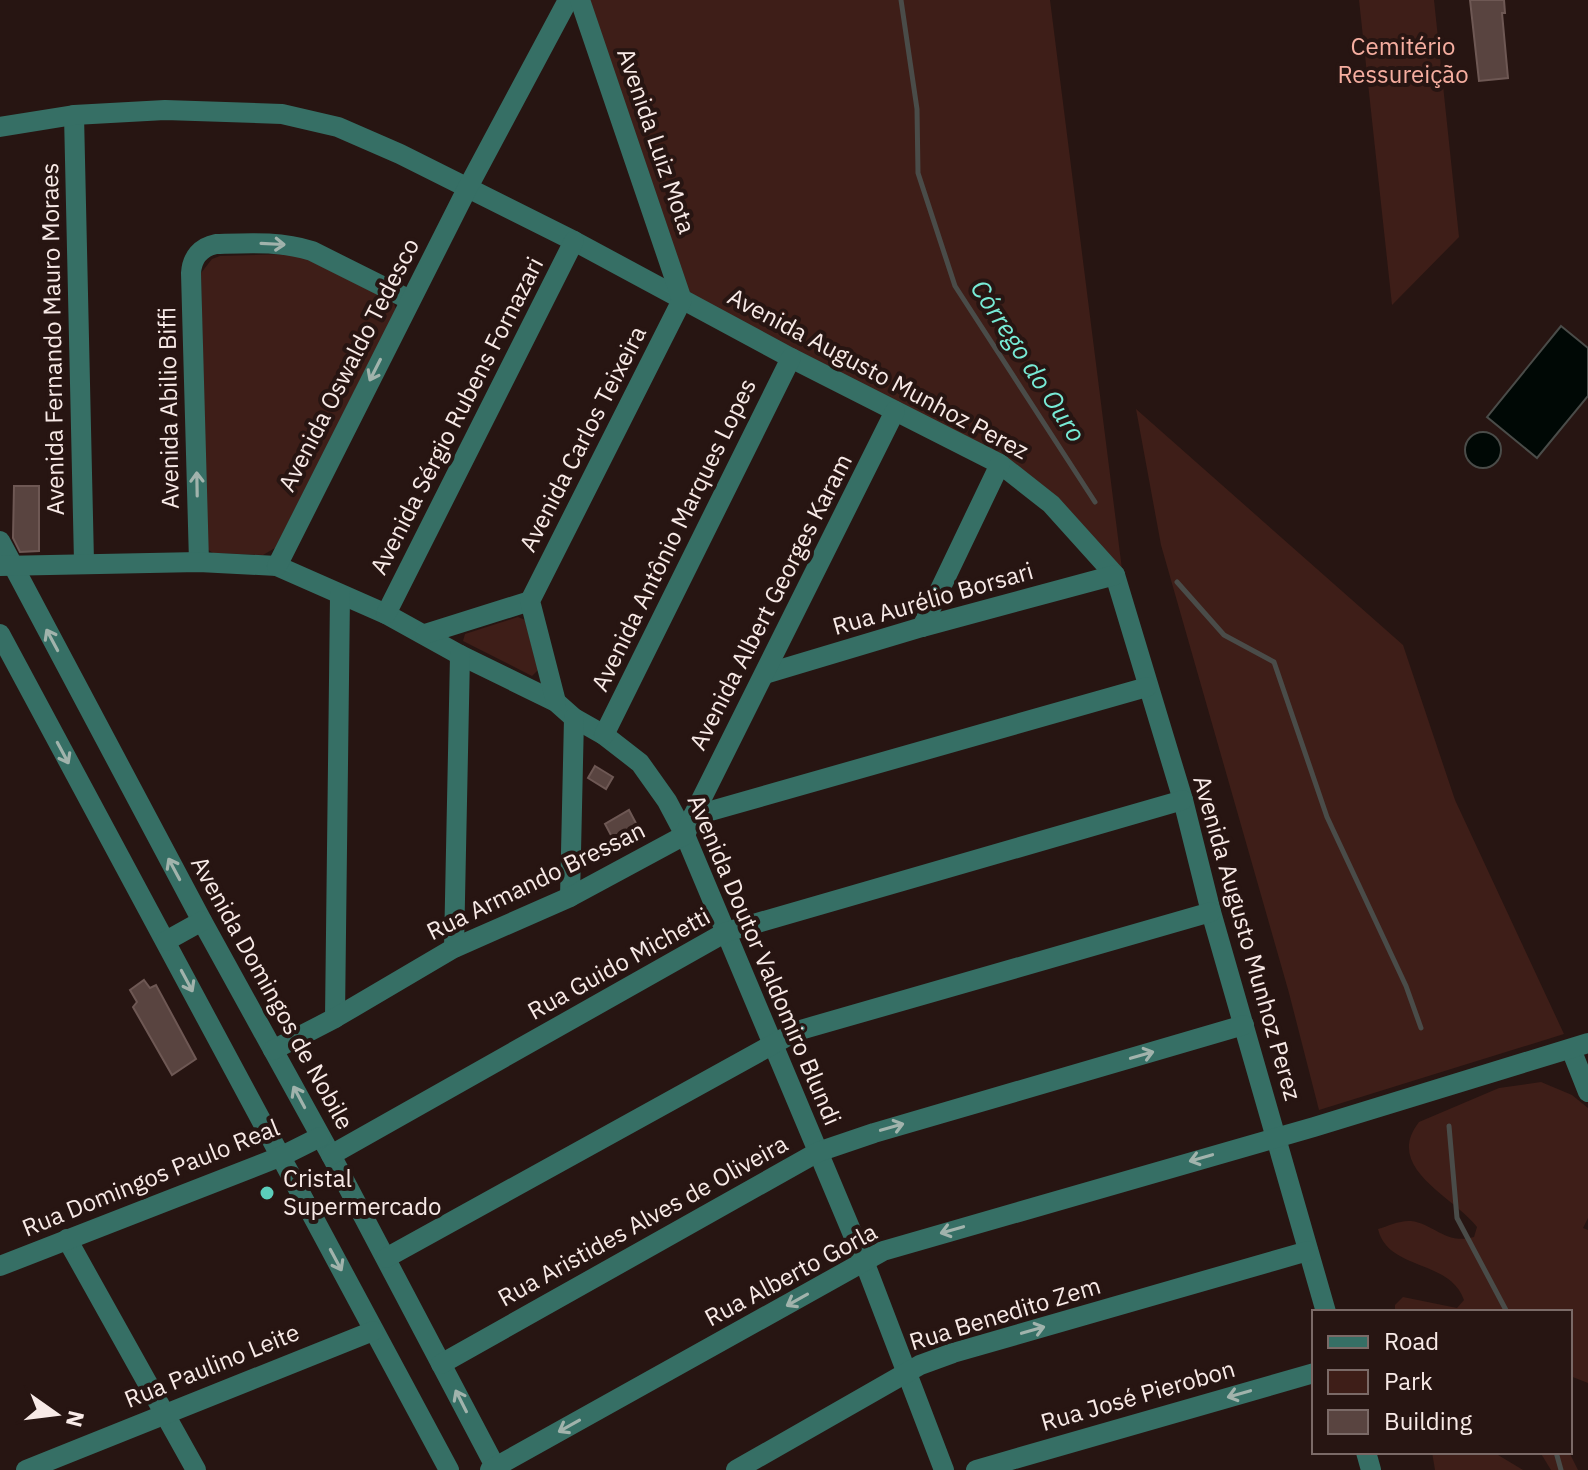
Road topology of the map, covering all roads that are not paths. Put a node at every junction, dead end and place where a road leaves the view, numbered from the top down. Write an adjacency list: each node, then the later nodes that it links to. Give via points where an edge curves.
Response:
1 (568, 0): 5 (street, Avenida Oswaldo Tedesco)
2 (580, 0): 8 (street, Avenida Luiz Mota)
3 (74, 115): 4 (street, Avenida Augusto Munhoz Perez); 5 (street, Avenida Augusto Munhoz Perez, via 165,110 282,114 338,127); 13 (street, Avenida Fernando Mauro Moraes)
4 (0, 127)
5 (467, 189): 6 (street, Avenida Augusto Munhoz Perez); 7 (street, Avenida Oswaldo Tedesco)
6 (574, 241): 8 (street, Avenida Augusto Munhoz Perez); 20 (street, Avenida Sérgio Rubens Fornazari)
7 (410, 300): 14 (street, Avenida Abilio Biffi, one-way to 7, via 191,273 198,253 216,244 296,246); 16 (street, Avenida Oswaldo Tedesco, one-way to 16)
8 (682, 300): 9 (street, Avenida Augusto Munhoz Perez); 19 (street, Avenida Carlos Teixeira)
9 (791, 358): 10 (street, Avenida Augusto Munhoz Perez); 29 (street, Avenida Antônio Marques Lopes)
10 (895, 411): 11 (street, Avenida Augusto Munhoz Perez); 25 (street, Avenida Albert Georges Karam)
11 (1000, 464): 17 (street, Avenida Augusto Munhoz Perez, via 1051,504); 21 (street)
12 (0, 541): 15 (street, Avenida Domingos de Nobile)
13 (84, 562): 14 (street, Avenida Doutor Valdomiro Blundi); 15 (street, Avenida Doutor Valdomiro Blundi)
14 (199, 562): 16 (street, Avenida Doutor Valdomiro Blundi)
15 (6, 565): 34 (street, Avenida Domingos de Nobile, one-way to 15)
16 (277, 566): 18 (street, Avenida Doutor Valdomiro Blundi)
17 (1115, 575): 21 (street, Rua Aurélio Borsari); 26 (street, Avenida Augusto Munhoz Perez)
18 (340, 595): 20 (street, Avenida Doutor Valdomiro Blundi); 38 (street)
19 (530, 601): 23 (street); 27 (street)
20 (386, 614): 23 (street, Avenida Doutor Valdomiro Blundi)
21 (922, 627): 25 (street, Rua Aurélio Borsari)
22 (0, 634): 36 (street, one-way to 36)
23 (425, 634): 24 (street, Avenida Doutor Valdomiro Blundi)
24 (460, 655): 27 (street, Avenida Doutor Valdomiro Blundi); 37 (street)
25 (765, 674): 31 (street, Avenida Albert Georges Karam)
26 (1147, 687): 30 (street, Avenida Augusto Munhoz Perez); 31 (street, Rua Armando Bressan)
27 (556, 702): 28 (street, Avenida Doutor Valdomiro Blundi)
28 (574, 718): 29 (street, Avenida Doutor Valdomiro Blundi); 32 (street)
29 (604, 735): 31 (street, Avenida Doutor Valdomiro Blundi, via 640,763)
30 (1183, 800): 33 (street, Avenida Augusto Munhoz Perez); 35 (street, Rua Guido Michetti)
31 (689, 826): 32 (street, Rua Armando Bressan); 35 (street, Avenida Doutor Valdomiro Blundi)
32 (570, 897): 37 (street, Rua Armando Bressan)
33 (1211, 912): 39 (street, Avenida Augusto Munhoz Perez); 40 (street, via 836,1018)
34 (202, 921): 36 (street); 42 (street, Avenida Domingos de Nobile)
35 (726, 932): 40 (street, Avenida Doutor Valdomiro Blundi); 45 (street, Rua Guido Michetti)
36 (166, 941): 47 (street, one-way to 47)
37 (454, 948): 38 (street, Rua Armando Bressan)
38 (335, 1018): 42 (street, Rua Armando Bressan)
39 (1244, 1025): 44 (street, Avenida Augusto Munhoz Perez); 46 (street, Rua Aristides Alves de Oliveira, one-way to 39)
40 (773, 1042): 46 (street, Avenida Doutor Valdomiro Blundi); 50 (street)
41 (1580, 1046): 43 (street); 44 (street, Rua Alberto Gorla)
42 (273, 1050): 45 (street, Avenida Domingos de Nobile, one-way to 42)
43 (1588, 1092)
44 (1276, 1136): 49 (street, Avenida Augusto Munhoz Perez); 51 (street, Rua Alberto Gorla, one-way to 51, via 922,1239)
45 (326, 1146): 47 (street, Rua Domingos Paulo Real); 50 (street, Avenida Domingos de Nobile)
46 (818, 1152): 51 (street, Avenida Doutor Valdomiro Blundi); 55 (street, Rua Aristides Alves de Oliveira)
47 (282, 1156): 48 (street, Rua Domingos Paulo Real); 54 (street, one-way to 54)
48 (67, 1239): 52 (street, Rua Domingos Paulo Real); 58 (street)
49 (1308, 1251): 53 (street, Avenida Augusto Munhoz Perez); 56 (street, Rua Benedito Zem, one-way to 49, via 953,1353)
50 (386, 1258): 55 (street, Avenida Domingos de Nobile)
51 (864, 1261): 56 (street, Avenida Doutor Valdomiro Blundi); 59 (street, Rua Alberto Gorla, one-way to 59)
52 (0, 1266)
53 (1325, 1310)
54 (373, 1331): 58 (street, Rua Paulino Leite); 62 (street)
55 (441, 1364): 59 (street, Avenida Domingos de Nobile, one-way to 55)
56 (906, 1372): 63 (street, Rua Benedito Zem); 64 (street, Avenida Doutor Valdomiro Blundi)
57 (1312, 1374): 65 (street, Rua José Pierobon, one-way to 65)
58 (165, 1412): 60 (street, Rua Paulino Leite); 61 (street)
59 (494, 1469)
60 (26, 1470)
61 (196, 1470)
62 (449, 1470)
63 (736, 1470)
64 (944, 1470)
65 (976, 1470)

